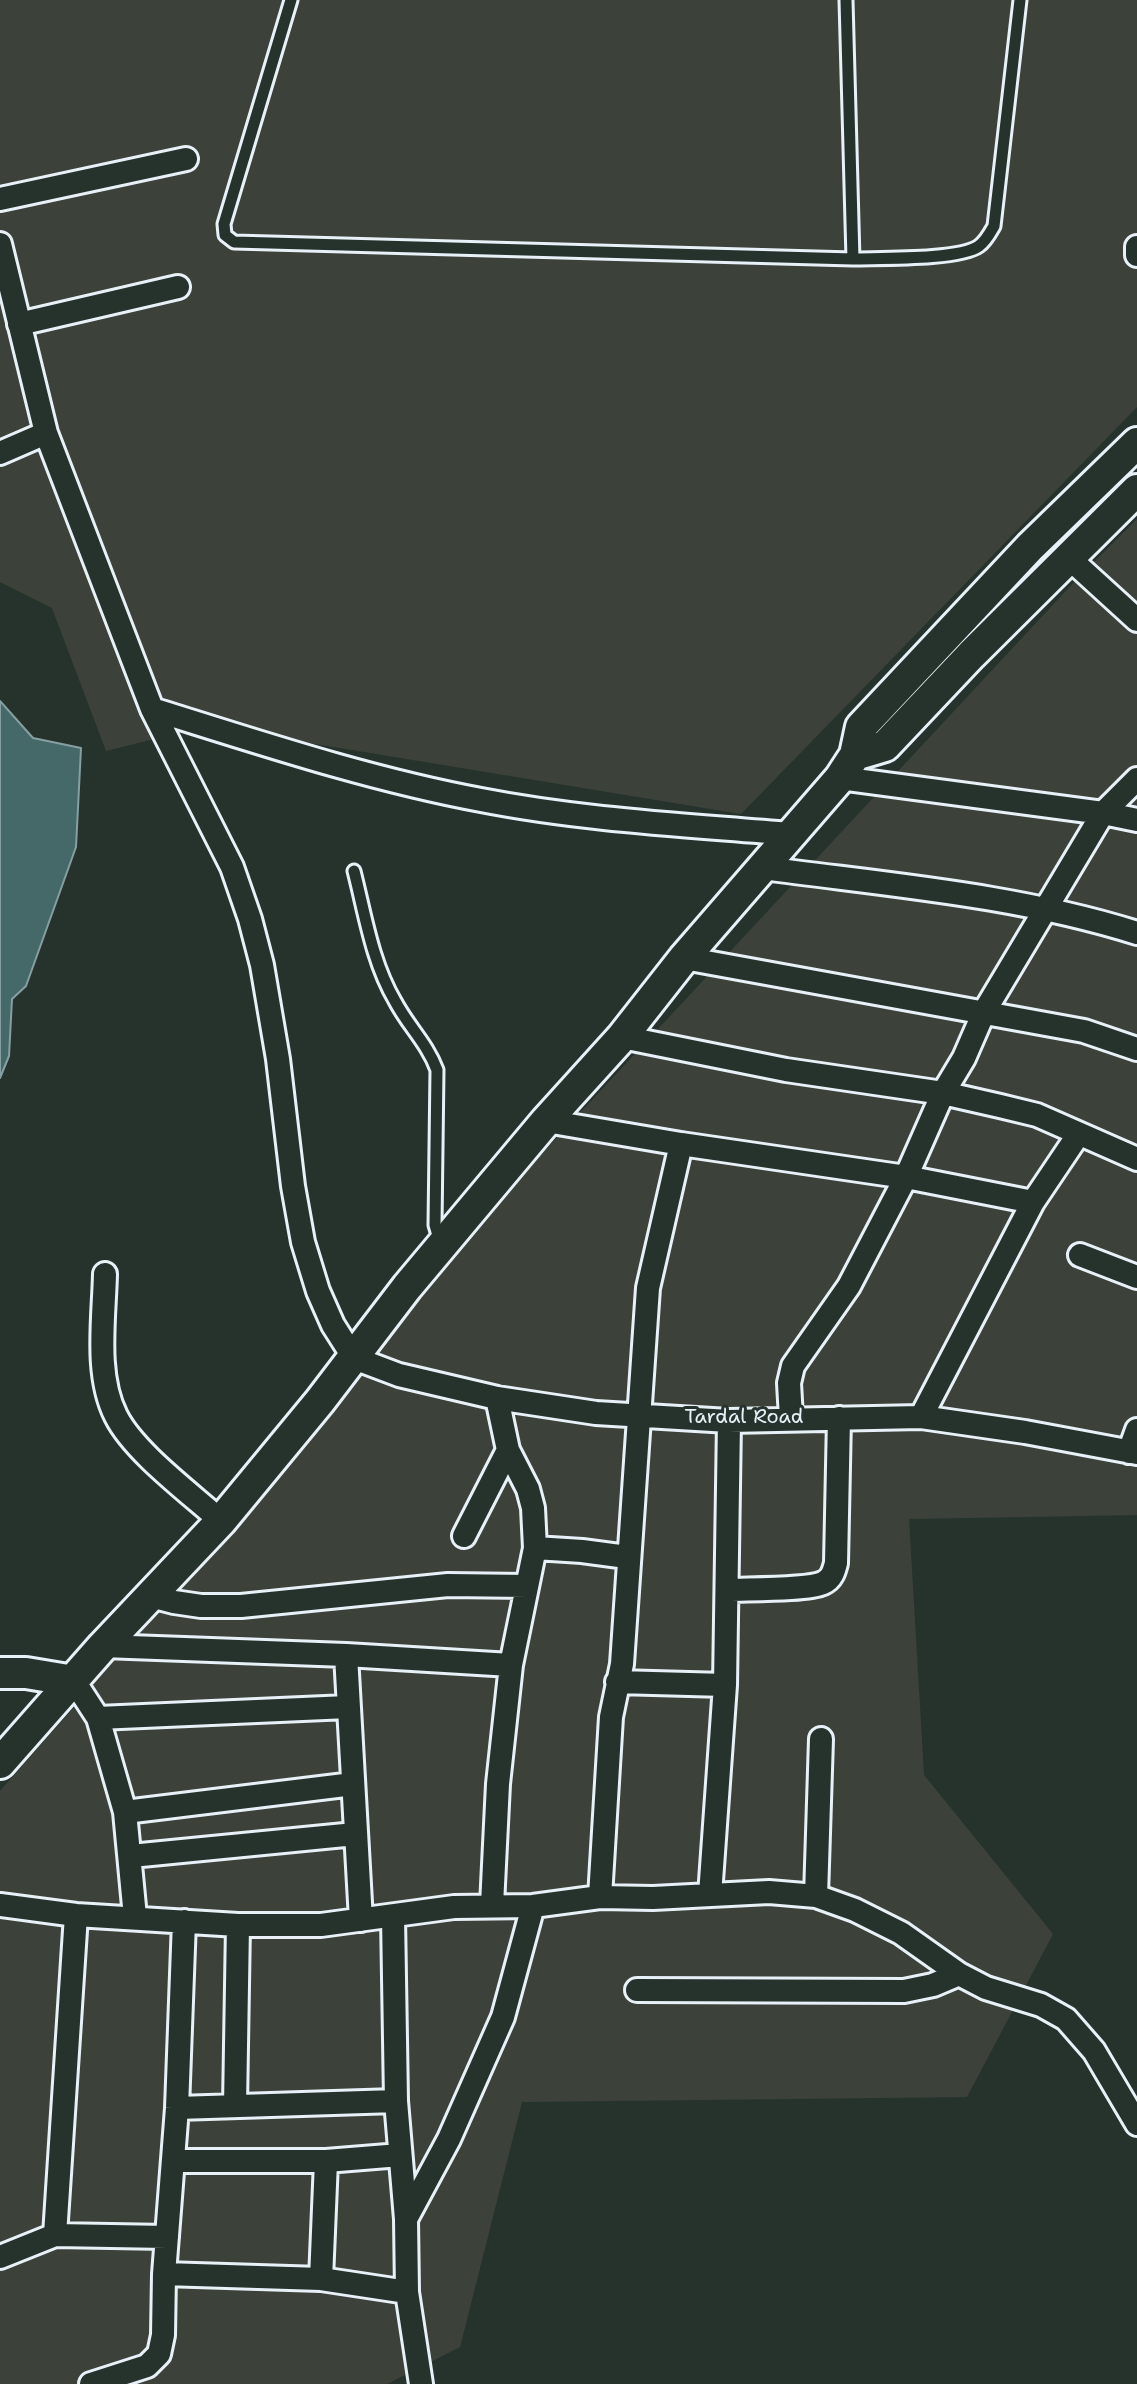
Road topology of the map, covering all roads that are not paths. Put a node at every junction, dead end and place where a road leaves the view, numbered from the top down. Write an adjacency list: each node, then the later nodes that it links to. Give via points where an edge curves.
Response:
1 (291, 0): 9 (lane, via 224,224 225,235 234,242)
2 (846, 0): 9 (lane)
3 (1020, 0): 9 (lane, via 994,226 987,240 977,249 955,254)
4 (186, 159): 5 (street)
5 (0, 199)
6 (0, 244): 10 (street)
7 (1137, 248): 8 (street)
8 (1137, 255)
9 (853, 259)
10 (4, 281): 12 (street)
11 (178, 287): 12 (street)
12 (19, 324): 13 (street)
13 (46, 433): 15 (street); 19 (street)
14 (1137, 443): 20 (main road, via 1030,547 861,727)
15 (0, 453)
16 (1137, 490): 17 (main road)
17 (1069, 558): 18 (street); 20 (main road, via 885,746)
18 (1137, 620)
19 (152, 709): 24 (street, via 350,770 481,800 594,818); 44 (street, via 232,867 250,919 276,1044 303,1242 318,1291)
20 (848, 767): 22 (street); 24 (main road)
21 (1137, 779): 22 (street)
22 (1103, 813): 23 (street); 27 (street)
23 (1137, 820)
24 (790, 834): 25 (main road)
25 (764, 868): 27 (street); 29 (main road)
26 (354, 871): 40 (lane, via 379,965 437,1070 435,1225)
27 (1044, 909): 28 (street); 30 (street)
28 (1137, 933)
29 (684, 958): 30 (street); 31 (main road)
30 (984, 1012): 32 (street, via 1084,1031); 33 (street)
31 (622, 1037): 33 (street, via 786,1070); 34 (main road)
32 (1137, 1049)
33 (943, 1093): 35 (street, via 1037,1115); 38 (street)
34 (546, 1121): 36 (street); 40 (main road)
35 (1078, 1135): 37 (street); 39 (street)
36 (681, 1144): 38 (street); 46 (street, via 648,1288)
37 (1137, 1159)
38 (906, 1177): 39 (street); 48 (street, via 849,1286 793,1366)
39 (1033, 1202): 47 (street)
40 (441, 1248): 44 (main road)
41 (1080, 1255): 43 (street)
42 (105, 1274): 54 (street, via 103,1351 116,1416 137,1445)
43 (1137, 1277)
44 (354, 1358): 45 (street, Tardal Road, via 399,1375); 54 (main road)
45 (497, 1398): 46 (street, Tardal Road); 52 (street)
46 (637, 1416): 50 (street, Tardal Road); 57 (street)
47 (921, 1417): 49 (street, Tardal Road); 53 (street, Tardal Road)
48 (791, 1418): 49 (street, Tardal Road); 50 (street, Tardal Road)
49 (839, 1418): 59 (street, via 832,1576 809,1586)
50 (729, 1421): 59 (street)
51 (1137, 1430): 53 (street)
52 (508, 1450): 55 (street); 56 (street, via 528,1489)
53 (1133, 1452)
54 (221, 1521): 60 (main road)
55 (464, 1536)
56 (535, 1548): 57 (street); 58 (street)
57 (627, 1557): 66 (street)
58 (527, 1586): 60 (street, via 448,1585 241,1606 201,1606); 63 (street)
59 (728, 1590): 67 (street)
60 (151, 1596): 61 (main road)
61 (103, 1646): 62 (street); 65 (main road)
62 (346, 1655): 63 (street); 68 (street)
63 (511, 1665): 80 (street)
64 (0, 1673): 65 (main road)
65 (74, 1681): 69 (street); 71 (main road)
66 (617, 1682): 67 (street); 78 (street)
67 (725, 1685): 76 (street)
68 (348, 1707): 69 (street); 72 (street)
69 (98, 1718): 73 (street)
70 (821, 1739): 77 (street)
71 (0, 1763)
72 (353, 1784): 73 (street); 74 (street)
73 (125, 1812): 75 (street)
74 (355, 1834): 75 (street); 85 (street)
75 (131, 1856): 84 (street)
76 (710, 1895): 77 (street); 78 (street)
77 (816, 1896): 88 (street, via 901,1933)
78 (600, 1897): 81 (street)
79 (0, 1905): 82 (street)
80 (492, 1905): 81 (street); 83 (street)
81 (533, 1906): 97 (street, via 503,2017 449,2139)
82 (76, 1915): 84 (street); 98 (street)
83 (393, 1916): 85 (street); 90 (street)
84 (135, 1917): 86 (street)
85 (361, 1920): 87 (street)
86 (184, 1921): 87 (street); 92 (street)
87 (238, 1925): 91 (street)
88 (959, 1974): 89 (street, via 904,1991); 93 (street, via 1066,2019 1094,2051)
89 (637, 1990)
90 (396, 2101): 91 (street); 94 (street)
91 (235, 2106): 92 (street)
92 (177, 2108): 95 (street)
93 (1137, 2124)
94 (400, 2155): 96 (street); 97 (street)
95 (174, 2161): 96 (street); 99 (street)
96 (326, 2161): 102 (street)
97 (406, 2219): 103 (street)
98 (55, 2235): 99 (street); 100 (street)
99 (167, 2237): 101 (street)
100 (0, 2257)
101 (164, 2274): 102 (street); 104 (street, via 159,2354 147,2366)
102 (321, 2279): 103 (street)
103 (407, 2292): 105 (street)
104 (91, 2384)
105 (421, 2384)

